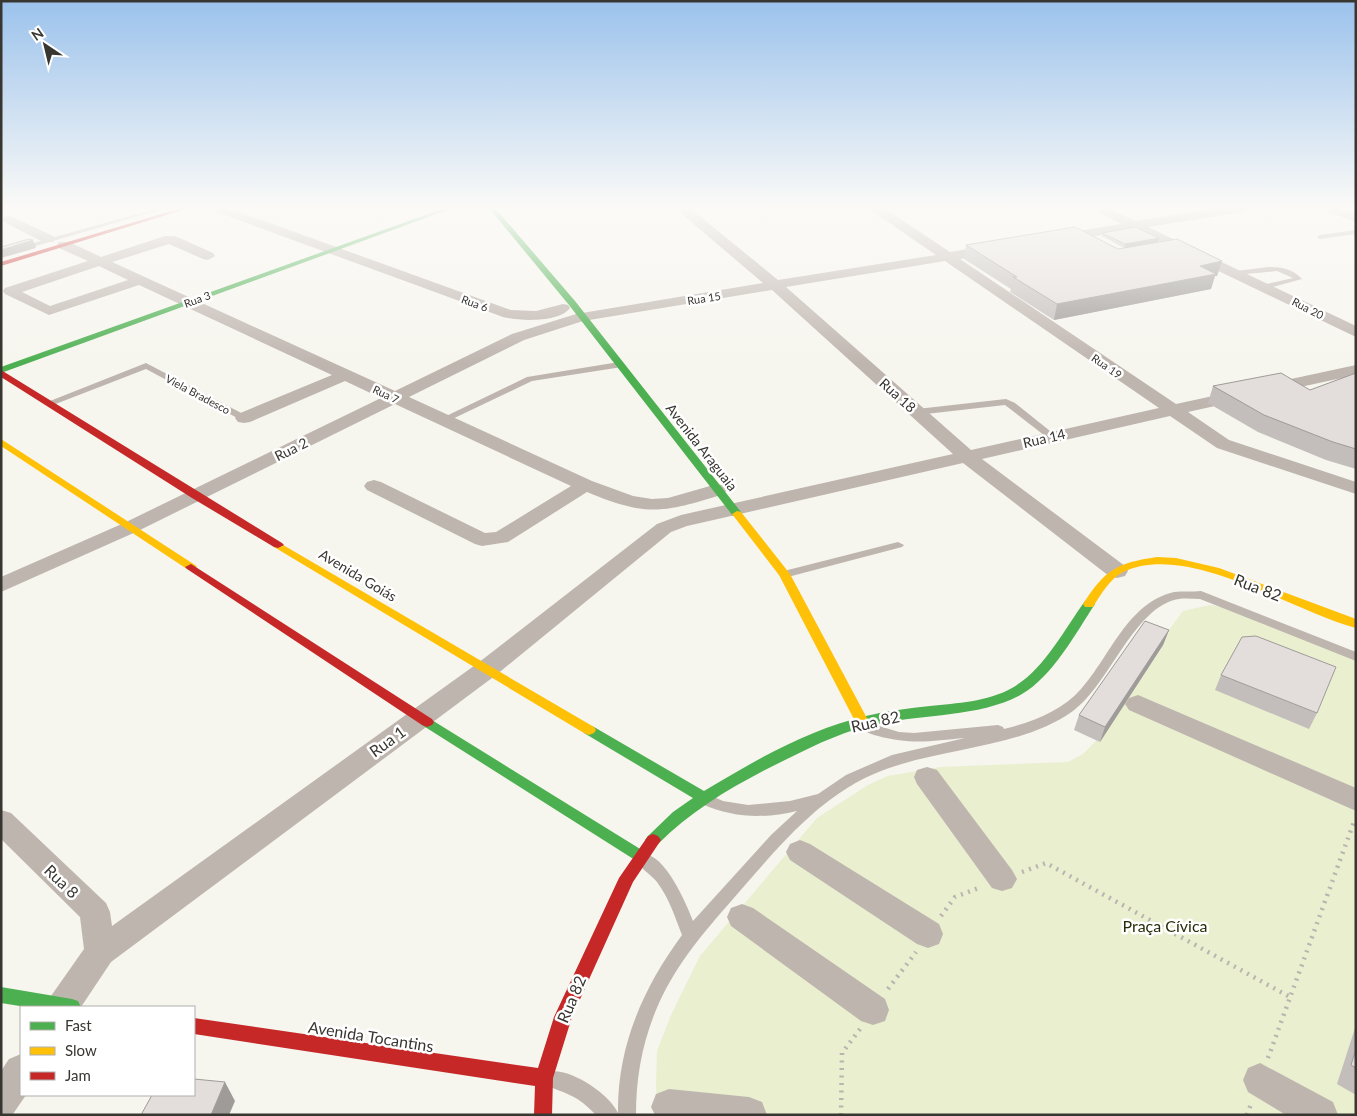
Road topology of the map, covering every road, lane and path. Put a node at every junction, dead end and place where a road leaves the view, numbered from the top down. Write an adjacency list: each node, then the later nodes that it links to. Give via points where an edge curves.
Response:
1 (14, 260): 12 (main road)
2 (96, 260): 11 (street, Rua 7)
3 (106, 260): 11 (street)
4 (302, 260): 17 (main road, Rua 3)
5 (358, 260): 19 (street, Rua 6)
6 (535, 260): 18 (main road, Avenida Araguaia)
7 (745, 260): 15 (street, Rua 18)
8 (931, 260): 15 (street, Rua 15)
9 (953, 260): 28 (street, Rua 19)
10 (1209, 260): 13 (street, Rua 20)
11 (100, 262): 14 (street, Rua 7); 14 (street, via 10,290 49,311)
12 (1, 264)
13 (1236, 273): 16 (street, Rua 20); 16 (lane, via 1276,269 1298,279)
14 (140, 280): 17 (street, Rua 7)
15 (776, 286): 18 (street, Rua 15); 29 (street, Rua 18)
16 (1265, 287): 20 (street, Rua 20)
17 (188, 302): 24 (main road, Rua 3); 25 (street, Rua 7)
18 (577, 310): 19 (street, Rua 6, via 527,318); 21 (street, Rua 2); 22 (main road, Avenida Araguaia)
19 (508, 314): 21 (street, via 523,330)
20 (1356, 332)
21 (518, 337): 26 (street, Rua 2)
22 (618, 365): 31 (lane, via 530,380); 38 (main road, Avenida Araguaia)
23 (1356, 370): 28 (street, Rua 14)
24 (1, 371): 27 (main road)
25 (346, 375): 26 (street, Rua 7); 30 (street, Viela Bradesco)
26 (395, 398): 31 (street, Rua 7); 39 (street, Rua 2)
27 (50, 403): 30 (lane, Viela Bradesco, via 146,366); 39 (main road)
28 (1172, 410): 32 (street, Rua 14); 37 (street, Rua 19, via 1223,444)
29 (917, 412): 32 (lane, via 1006,402); 34 (street, Rua 18)
30 (244, 418)
31 (443, 420): 35 (street, Rua 7)
32 (1052, 436): 34 (street, Rua 14)
33 (1, 442): 42 (main road)
34 (966, 456): 41 (street, Rua 14); 45 (street, Rua 18)
35 (584, 485): 36 (street, via 501,538 489,540 482,540); 40 (street, Rua 7)
36 (374, 486)
37 (1356, 488)
38 (717, 490): 40 (street, Rua 7); 41 (main road, Avenida Araguaia)
39 (196, 496): 42 (street, Rua 2); 50 (main road, Avenida Goiás, via 201,510 304,574 334,578)
40 (653, 506): 43 (street)
41 (733, 510): 43 (street, Rua 1); 46 (main road, Avenida Araguaia)
42 (131, 527): 47 (street, Rua 2); 52 (main road)
43 (664, 528): 50 (street, Rua 1)
44 (898, 545): 46 (lane)
45 (1117, 571): 48 (main road, Rua 82, via 1130,565 1165,560 1190,563); 53 (main road, Rua 82, via 1104,583 1042,670 1017,691 981,704)
46 (784, 574): 53 (main road, Avenida Araguaia)
47 (1, 585)
48 (1356, 624)
49 (1356, 657): 54 (lane, Rua 82, via 1201,595 1176,595 1159,602 1135,620 1095,683 1076,702)
50 (487, 669): 52 (street, Rua 1); 57 (main road, Avenida Goiás)
51 (1138, 704): 58 (street)
52 (420, 717): 62 (main road); 67 (street, Rua 1)
53 (862, 722): 54 (lane, via 887,735 914,738); 57 (main road, Rua 82, via 792,750)
54 (1037, 724): 56 (lane, Rua 82, via 994,737 903,756 871,768)
55 (927, 777): 63 (street)
56 (828, 795): 57 (lane, via 794,807 757,811 728,808); 66 (lane, Rua 82, via 770,846)
57 (704, 798): 62 (main road, Rua 82, via 666,828)
58 (1356, 800)
59 (1356, 816): 69 (path)
60 (1, 821): 67 (street, Rua 8, via 94,912)
61 (800, 852): 65 (street)
62 (640, 856): 66 (lane, via 666,880); 75 (main road, Rua 82, via 626,878 563,1017)
63 (1002, 879): 65 (path, via 955,897); 69 (path, via 1046,863)
64 (742, 917): 72 (street)
65 (928, 934): 72 (path)
66 (690, 936): 81 (lane, Rua 82, via 670,966 634,1044 628,1076)
67 (100, 952): 71 (street, Rua 1)
68 (1, 995): 70 (main road)
69 (1290, 997): 76 (path)
70 (61, 1006)
71 (67, 1006)
72 (873, 1010): 83 (path, via 842,1053)
73 (195, 1026): 75 (main road, Avenida Tocantins)
74 (20, 1073): 77 (street)
75 (544, 1078): 79 (main road, Rua 82); 80 (lane, via 585,1090)
76 (1260, 1080): 84 (path); 85 (street)
77 (1, 1102)
78 (669, 1107): 82 (street)
79 (543, 1115)
80 (609, 1115)
81 (627, 1115)
82 (748, 1115)
83 (841, 1115)
84 (1247, 1115)
85 (1320, 1115)

